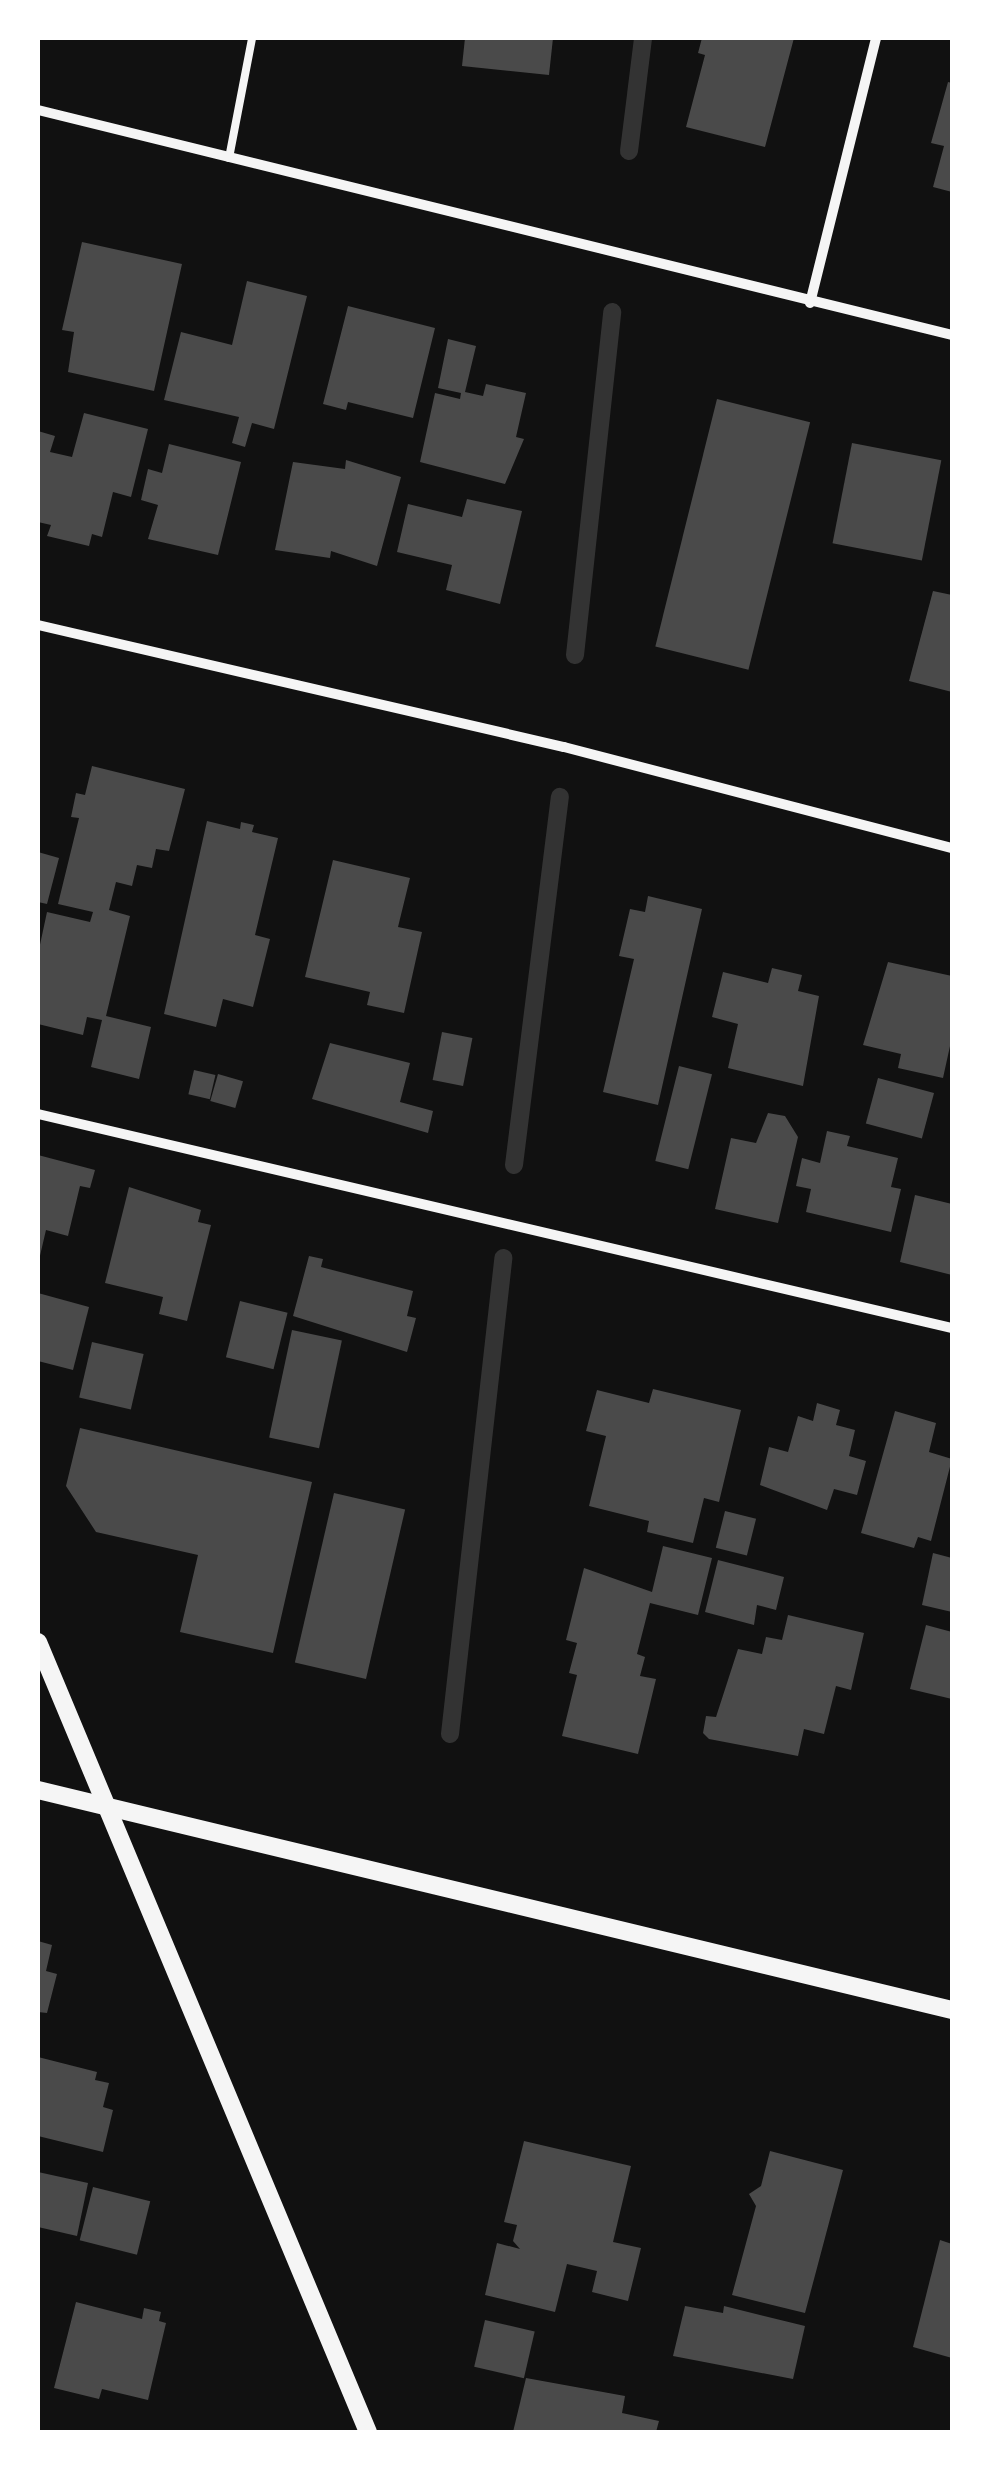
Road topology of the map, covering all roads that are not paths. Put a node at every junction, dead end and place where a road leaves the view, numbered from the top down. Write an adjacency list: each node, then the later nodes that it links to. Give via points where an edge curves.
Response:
1 (252, 38): 4 (lane)
2 (876, 38): 5 (street)
3 (38, 110): 4 (street)
4 (229, 158): 5 (street)
5 (810, 303): 6 (street)
6 (952, 335)
7 (38, 624): 8 (street, via 564,747)
8 (952, 848)
9 (38, 1114): 10 (street)
10 (952, 1328)
11 (38, 1642): 13 (street)
12 (38, 1790): 13 (street)
13 (106, 1806): 14 (street); 15 (street)
14 (952, 2010)
15 (368, 2432)

